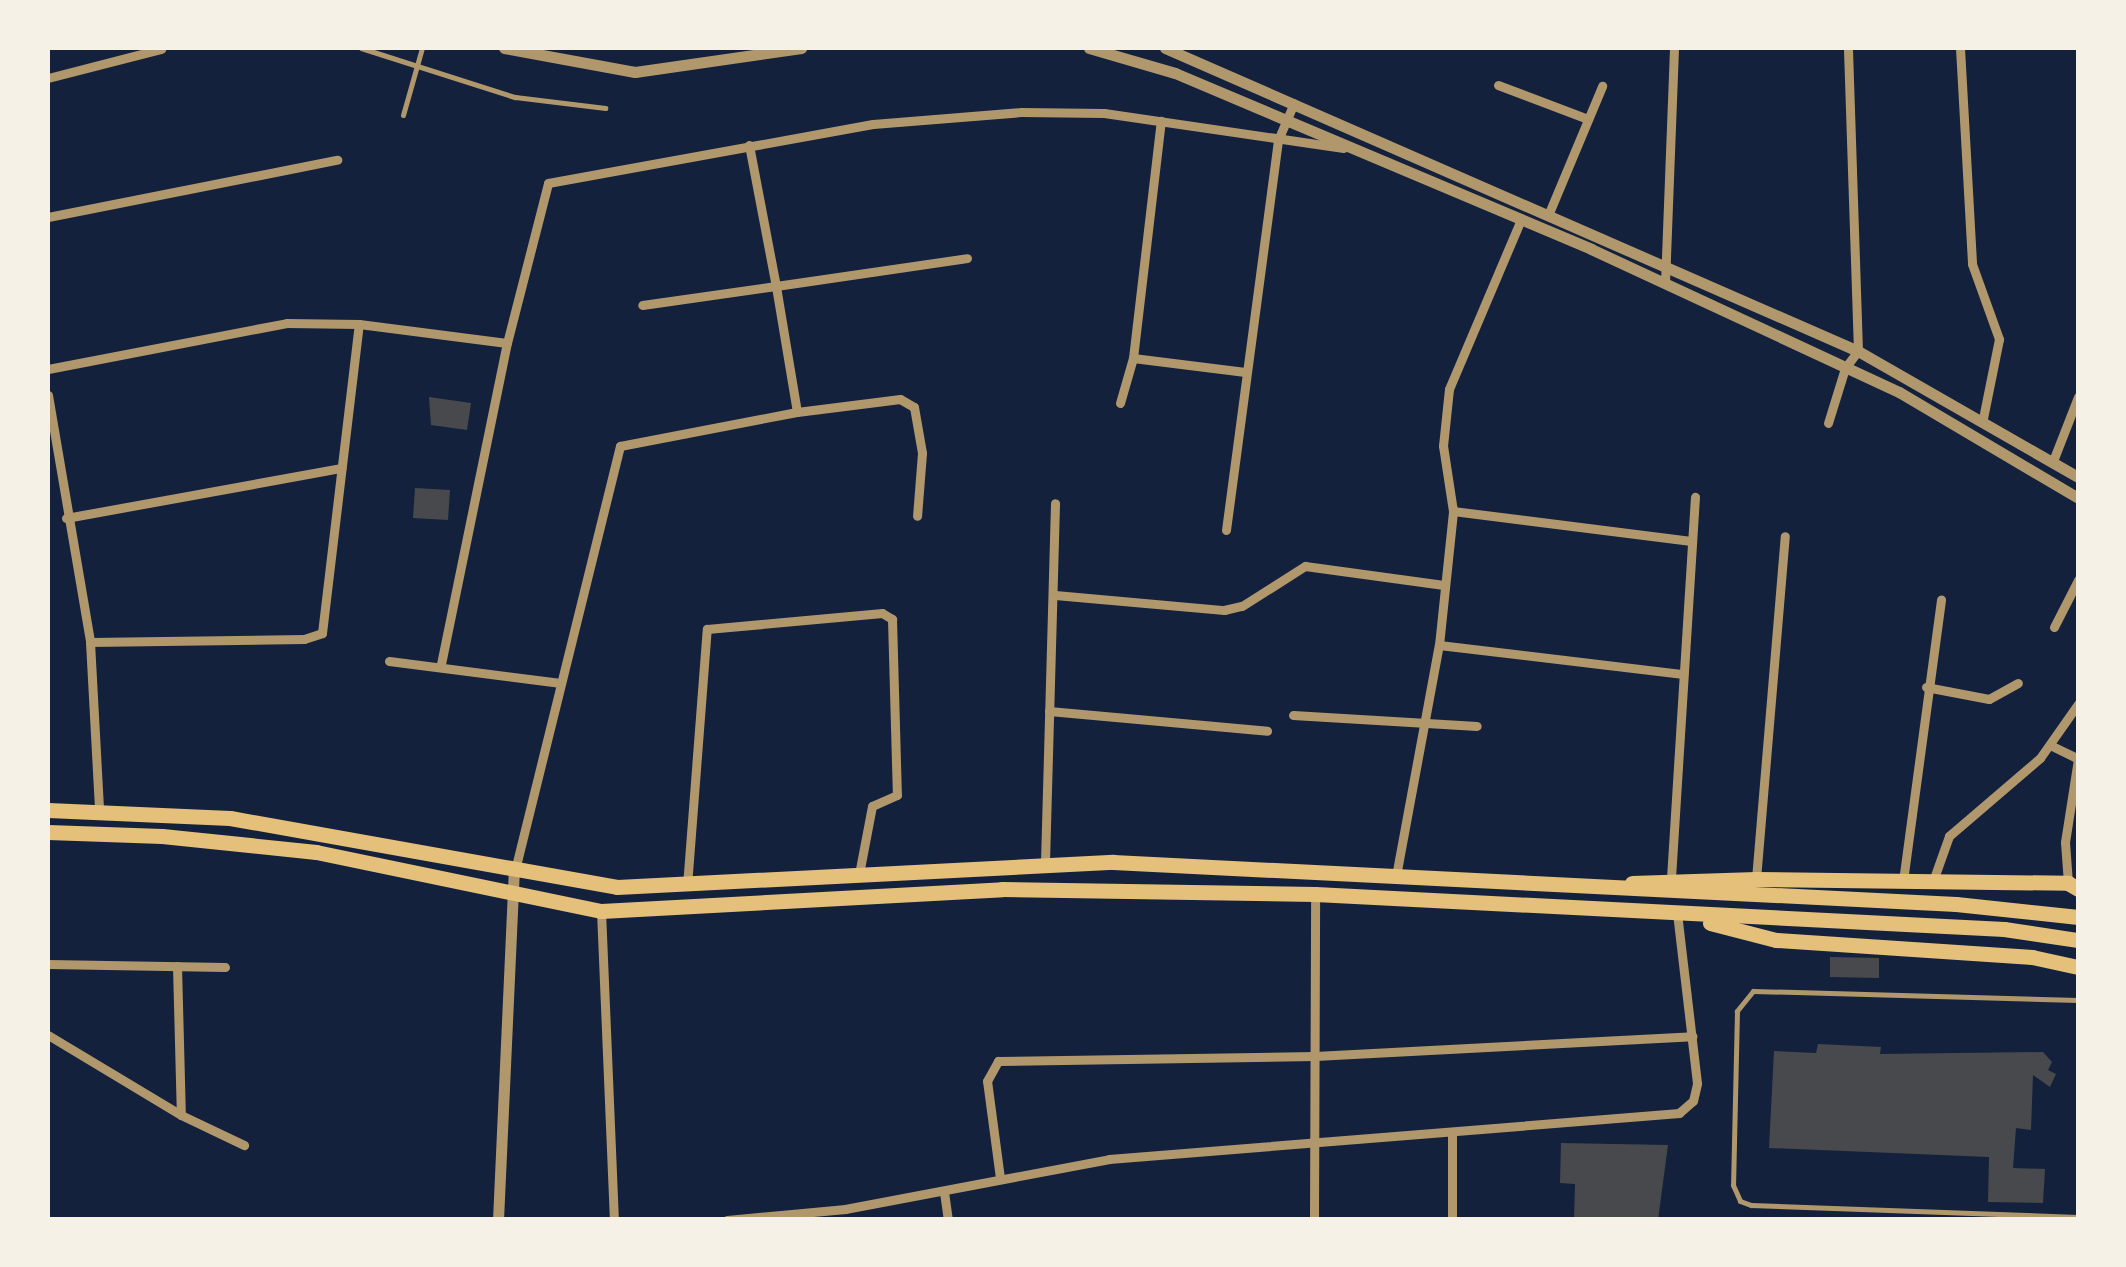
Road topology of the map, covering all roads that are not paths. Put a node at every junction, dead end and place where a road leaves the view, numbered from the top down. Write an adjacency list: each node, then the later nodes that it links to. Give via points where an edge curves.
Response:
1 (361, 48): 11 (lane)
2 (422, 48): 11 (lane)
3 (504, 48): 4 (street, via 635,72)
4 (801, 48)
5 (1089, 48): 19 (street, via 1149,63)
6 (1165, 48): 15 (street)
7 (1674, 48): 29 (street)
8 (1848, 48): 35 (street)
9 (1960, 48): 44 (street, via 1972,264 1999,339)
10 (161, 49): 12 (street)
11 (415, 65): 16 (lane, via 527,100); 17 (lane)
12 (48, 78)
13 (1498, 85): 18 (street)
14 (1602, 86): 18 (street)
15 (1294, 102): 19 (street); 25 (street)
16 (606, 108)
17 (403, 114)
18 (1588, 119): 25 (street)
19 (1286, 120): 21 (street); 23 (street)
20 (1160, 121): 21 (street); 22 (street, via 1021,112 873,124); 36 (street)
21 (1278, 140): 23 (street); 39 (street)
22 (750, 145): 31 (street); 34 (street, via 548,184)
23 (1358, 150): 27 (street)
24 (337, 160): 26 (street)
25 (1549, 214): 29 (street)
26 (48, 217)
27 (1521, 219): 30 (street); 52 (street, via 1449,389 1443,446)
28 (967, 258): 31 (street)
29 (1668, 265): 30 (street); 35 (street)
30 (1664, 283): 37 (street)
31 (776, 286): 32 (street); 43 (street)
32 (642, 306)
33 (359, 324): 34 (street); 38 (street, via 287,323); 47 (street)
34 (508, 343): 66 (street)
35 (1858, 351): 37 (street); 44 (street)
36 (1133, 358): 39 (street); 42 (street)
37 (1845, 368): 45 (street); 50 (street, via 1931,409)
38 (48, 369)
39 (1246, 372): 55 (street)
40 (48, 395): 54 (street)
41 (2078, 397): 46 (street)
42 (1120, 403)
43 (796, 412): 53 (street, via 885,400 910,404 922,453); 69 (street, via 622,442)
44 (1982, 418): 46 (street)
45 (1828, 423)
46 (2054, 461): 48 (street)
47 (342, 468): 54 (street); 63 (street, via 325,623 317,636)
48 (2078, 477)
49 (1695, 498): 57 (street)
50 (2078, 498)
51 (1055, 503): 60 (street)
52 (1453, 511): 57 (street); 59 (street)
53 (917, 516)
54 (66, 518): 63 (street)
55 (1226, 530)
56 (1786, 536): 87 (street)
57 (1691, 541): 67 (street)
58 (2078, 580): 62 (street)
59 (1444, 586): 60 (street, via 1305,566 1242,606 1224,610); 64 (street)
60 (1056, 595): 72 (street)
61 (1941, 600): 70 (street)
62 (2054, 627)
63 (90, 642): 79 (street)
64 (1440, 645): 67 (street); 74 (street)
65 (389, 661): 66 (street)
66 (442, 664): 69 (street)
67 (1683, 674): 86 (street)
68 (2018, 682): 70 (street, via 1988,699)
69 (561, 683): 83 (street)
70 (1926, 687): 88 (street)
71 (2078, 704): 77 (street)
72 (1049, 712): 76 (street); 82 (street)
73 (1293, 716): 74 (street)
74 (1423, 722): 75 (street); 85 (street)
75 (1477, 726)
76 (1267, 731)
77 (2050, 745): 78 (street); 89 (street, via 1949,836)
78 (2078, 759): 90 (street, via 2065,842)
79 (100, 809): 80 (highway); 83 (highway, via 326,832)
80 (48, 810)
81 (48, 832): 94 (highway, via 316,852)
82 (1044, 862): 84 (highway); 85 (highway)
83 (514, 872): 91 (highway, via 617,887); 94 (street)
84 (859, 874): 91 (highway); 91 (street, via 872,806 896,795 892,620 882,612 707,629)
85 (1396, 876): 92 (highway)
86 (1671, 878): 87 (highway); 92 (highway)
87 (1756, 879): 88 (highway)
88 (1902, 884): 89 (highway)
89 (1932, 884): 90 (highway)
90 (2075, 885)
91 (687, 886)
92 (1603, 887): 97 (highway)
93 (1315, 894): 95 (highway, via 1002,890); 96 (highway); 106 (street)
94 (509, 897): 95 (highway); 114 (street)
95 (600, 911): 115 (street)
96 (1684, 915): 98 (highway, via 2038,932); 102 (highway, via 1776,940 2032,957); 105 (street)
97 (2078, 917)
98 (2078, 940)
99 (48, 964): 100 (street)
100 (178, 966): 101 (street); 107 (street)
101 (225, 967)
102 (2078, 968)
103 (2078, 1000): 113 (lane, via 1753,992 1738,1011 1732,1185 1740,1201 1751,1205)
104 (48, 1035): 107 (street)
105 (1692, 1036): 106 (street); 108 (street, via 1696,1092 1679,1114)
106 (1315, 1056): 110 (street); 111 (street, via 998,1061 988,1080)
107 (181, 1115): 109 (street)
108 (1452, 1136): 110 (street); 119 (street)
109 (244, 1144)
110 (1314, 1146): 111 (street, via 1109,1159); 118 (street)
111 (1000, 1178): 112 (street)
112 (944, 1192): 116 (street); 117 (street)
113 (2078, 1217)
114 (498, 1220)
115 (614, 1220)
116 (728, 1220)
117 (948, 1220)
118 (1314, 1220)
119 (1452, 1220)

